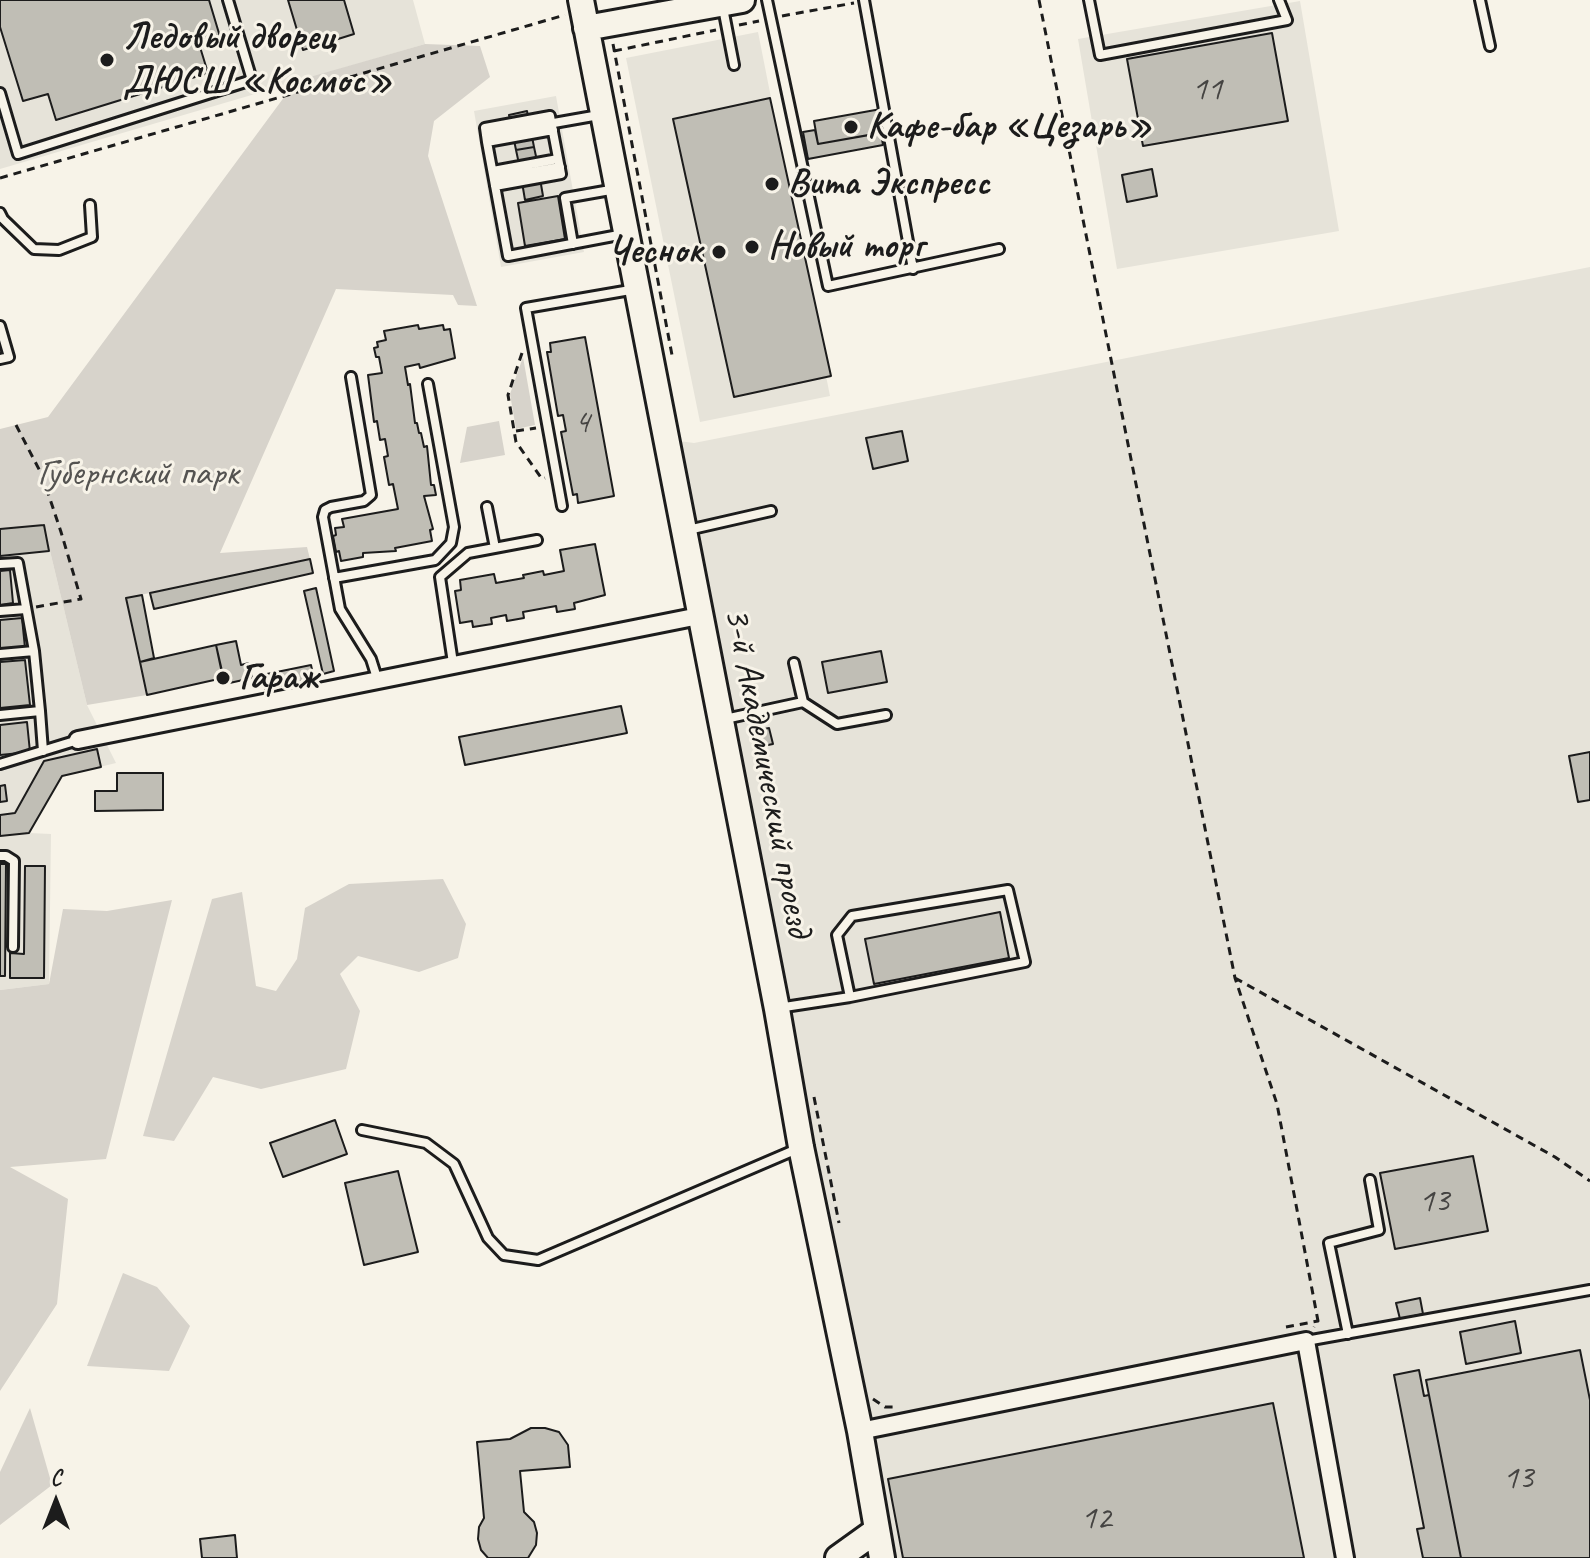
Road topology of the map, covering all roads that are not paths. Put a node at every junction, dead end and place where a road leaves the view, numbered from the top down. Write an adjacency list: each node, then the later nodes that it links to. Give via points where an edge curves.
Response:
1 (228, 0): 11 (lane, via 252,80 18,154)
2 (767, 0): 23 (lane, via 828,286)
3 (1089, 0): 4 (lane, via 1100,55 1287,20)
4 (1279, 0)
5 (1480, 0): 9 (lane)
6 (864, 1): 23 (lane)
7 (730, 10): 8 (street); 10 (lane)
8 (583, 13): 12 (street, 3-й Академический проезд)
9 (1490, 46)
10 (734, 65)
11 (0, 93)
12 (603, 114): 13 (lane); 17 (street, 3-й Академический проезд)
13 (551, 123): 14 (lane); 14 (lane, via 485,128); 15 (lane)
14 (487, 139): 16 (lane)
15 (560, 167): 16 (lane); 16 (lane)
16 (494, 179): 21 (lane, via 508,256)
17 (617, 188): 20 (street, 3-й Академический проезд); 21 (lane, via 565,198)
18 (90, 205): 19 (lane, via 92,237 59,250 34,249)
19 (0, 213)
20 (625, 234): 21 (lane); 24 (street, 3-й Академический проезд)
21 (573, 244)
22 (999, 249): 23 (lane)
23 (913, 269)
24 (637, 289): 29 (lane, via 526,308); 32 (street, 3-й Академический проезд)
25 (0, 326): 26 (lane, via 9,357)
26 (0, 359)
27 (351, 377): 36 (lane, via 372,490 364,501 325,510)
28 (428, 384): 36 (lane, via 454,527 451,543 435,560)
29 (562, 506)
30 (487, 507): 34 (lane)
31 (771, 511): 32 (lane)
32 (683, 532): 39 (street, 3-й Академический проезд)
33 (537, 540): 34 (lane)
34 (495, 548): 42 (lane, via 468,553 440,577)
35 (0, 564): 37 (lane, via 18,563)
36 (334, 578): 44 (lane, via 340,609)
37 (26, 609): 38 (lane); 40 (lane)
38 (0, 611)
39 (699, 616): 42 (street); 49 (street, 3-й Академический проезд)
40 (34, 651): 41 (lane); 46 (lane)
41 (0, 654)
42 (453, 663): 44 (street)
43 (794, 663): 45 (lane)
44 (377, 678): 50 (street)
45 (803, 702): 48 (lane, via 837,724); 49 (lane)
46 (40, 711): 47 (lane); 51 (lane)
47 (0, 715)
48 (886, 715)
49 (721, 720): 56 (street, 3-й Академический проезд)
50 (78, 740): 51 (lane)
51 (43, 751): 52 (lane)
52 (2, 765)
53 (0, 856): 54 (lane, via 14,861)
54 (13, 947)
55 (850, 997): 55 (lane, via 1025,962 1008,890 852,916 837,935); 56 (lane)
56 (777, 1009): 58 (street, 3-й Академический проезд)
57 (362, 1130): 58 (lane, via 426,1143 454,1164 488,1238 504,1255 538,1260)
58 (801, 1147): 63 (street, 3-й Академический проезд)
59 (1370, 1180): 61 (lane, via 1379,1230 1329,1243)
60 (1590, 1290): 61 (lane)
61 (1348, 1334): 62 (lane)
62 (1306, 1341): 63 (street); 67 (street)
63 (860, 1431): 64 (street, 3-й Академический проезд)
64 (877, 1530): 65 (street); 66 (street, 3-й Академический проезд)
65 (838, 1558)
66 (882, 1558)
67 (1345, 1558)

